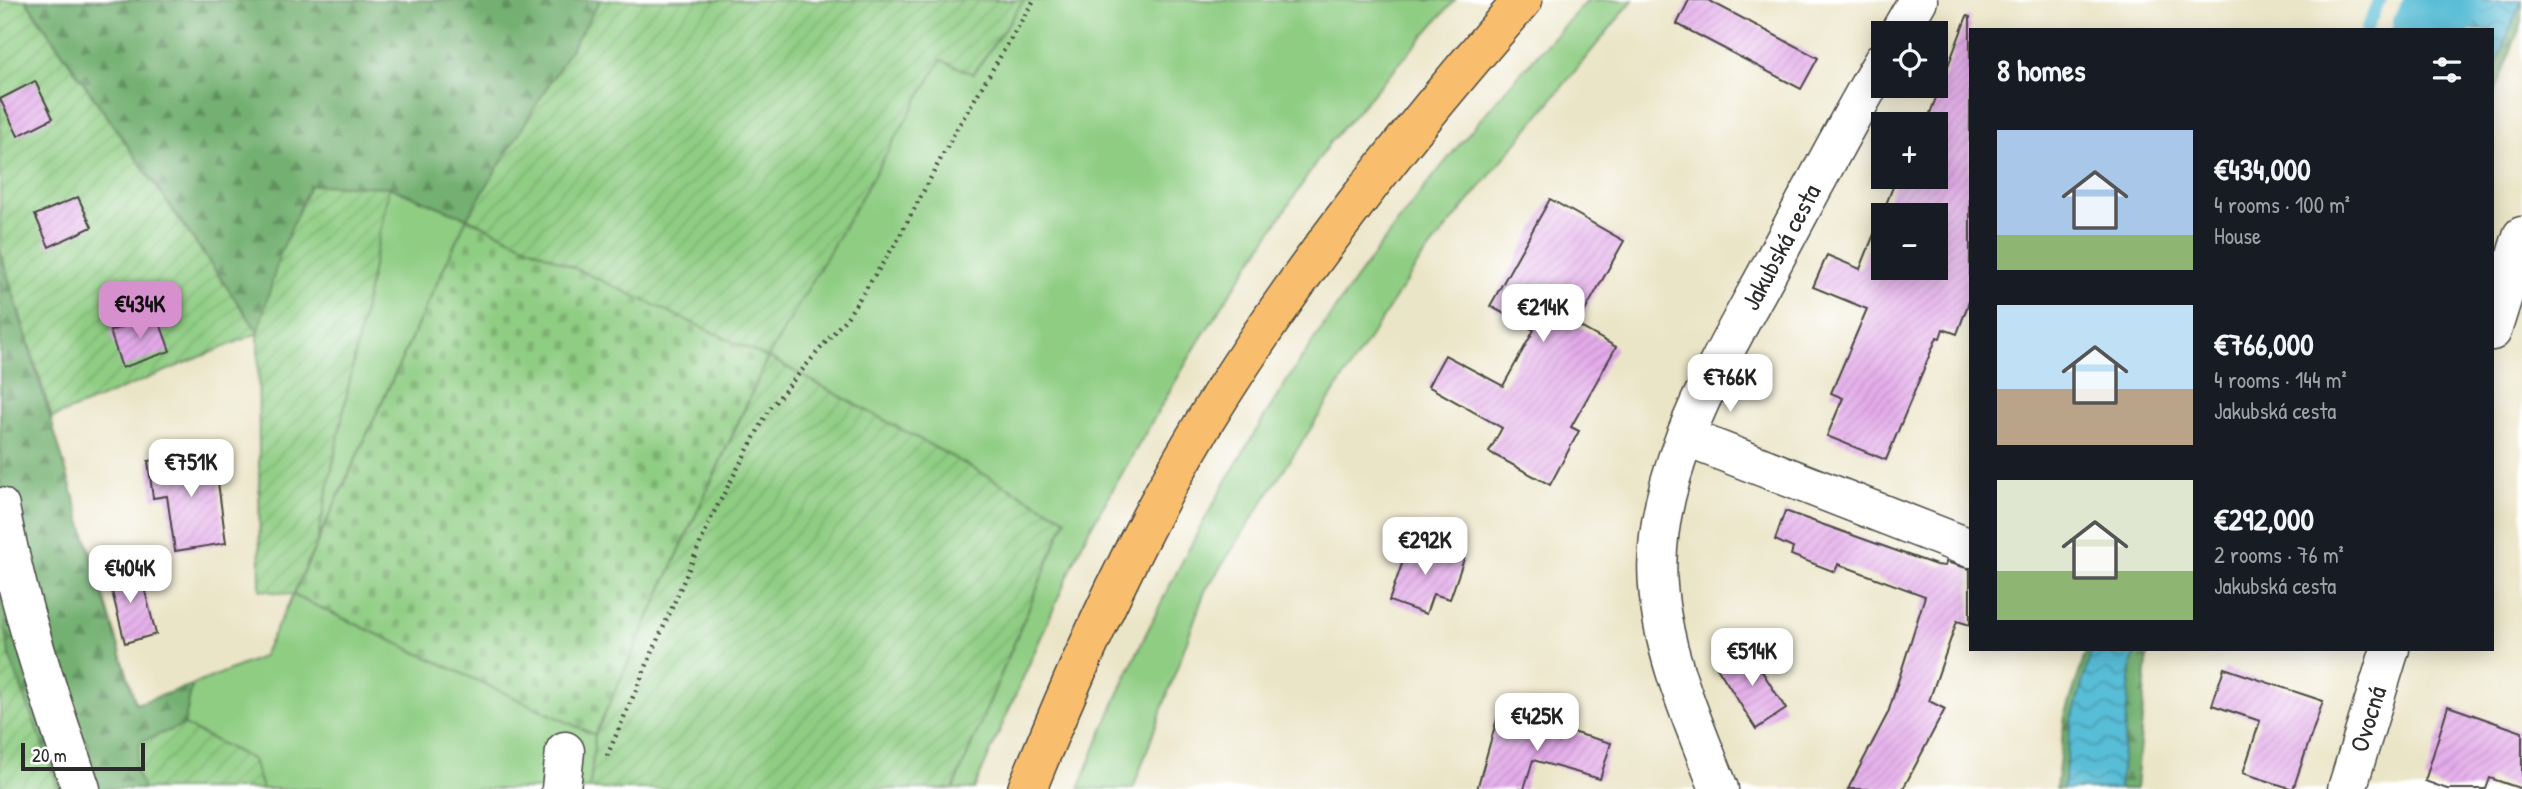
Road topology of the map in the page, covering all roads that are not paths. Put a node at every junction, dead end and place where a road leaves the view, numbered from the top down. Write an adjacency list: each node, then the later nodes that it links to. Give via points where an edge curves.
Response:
1 (1523, 0): 14 (main road, via 1352,204 1220,397 1114,594)
2 (1918, 0): 3 (street)
3 (1906, 21)
4 (1871, 83): 7 (street, Jakubská cesta, via 1747,311)
5 (2522, 236): 6 (street)
6 (2494, 325)
7 (1685, 437): 9 (street); 15 (street, Jakubská cesta, via 1665,494 1657,541 1658,586 1678,680)
8 (0, 507): 12 (street, via 38,665)
9 (1969, 548)
10 (2388, 651): 16 (street, Ovocná)
11 (565, 751): 13 (street)
12 (80, 789)
13 (561, 789)
14 (1027, 789)
15 (1718, 789)
16 (2347, 789)

